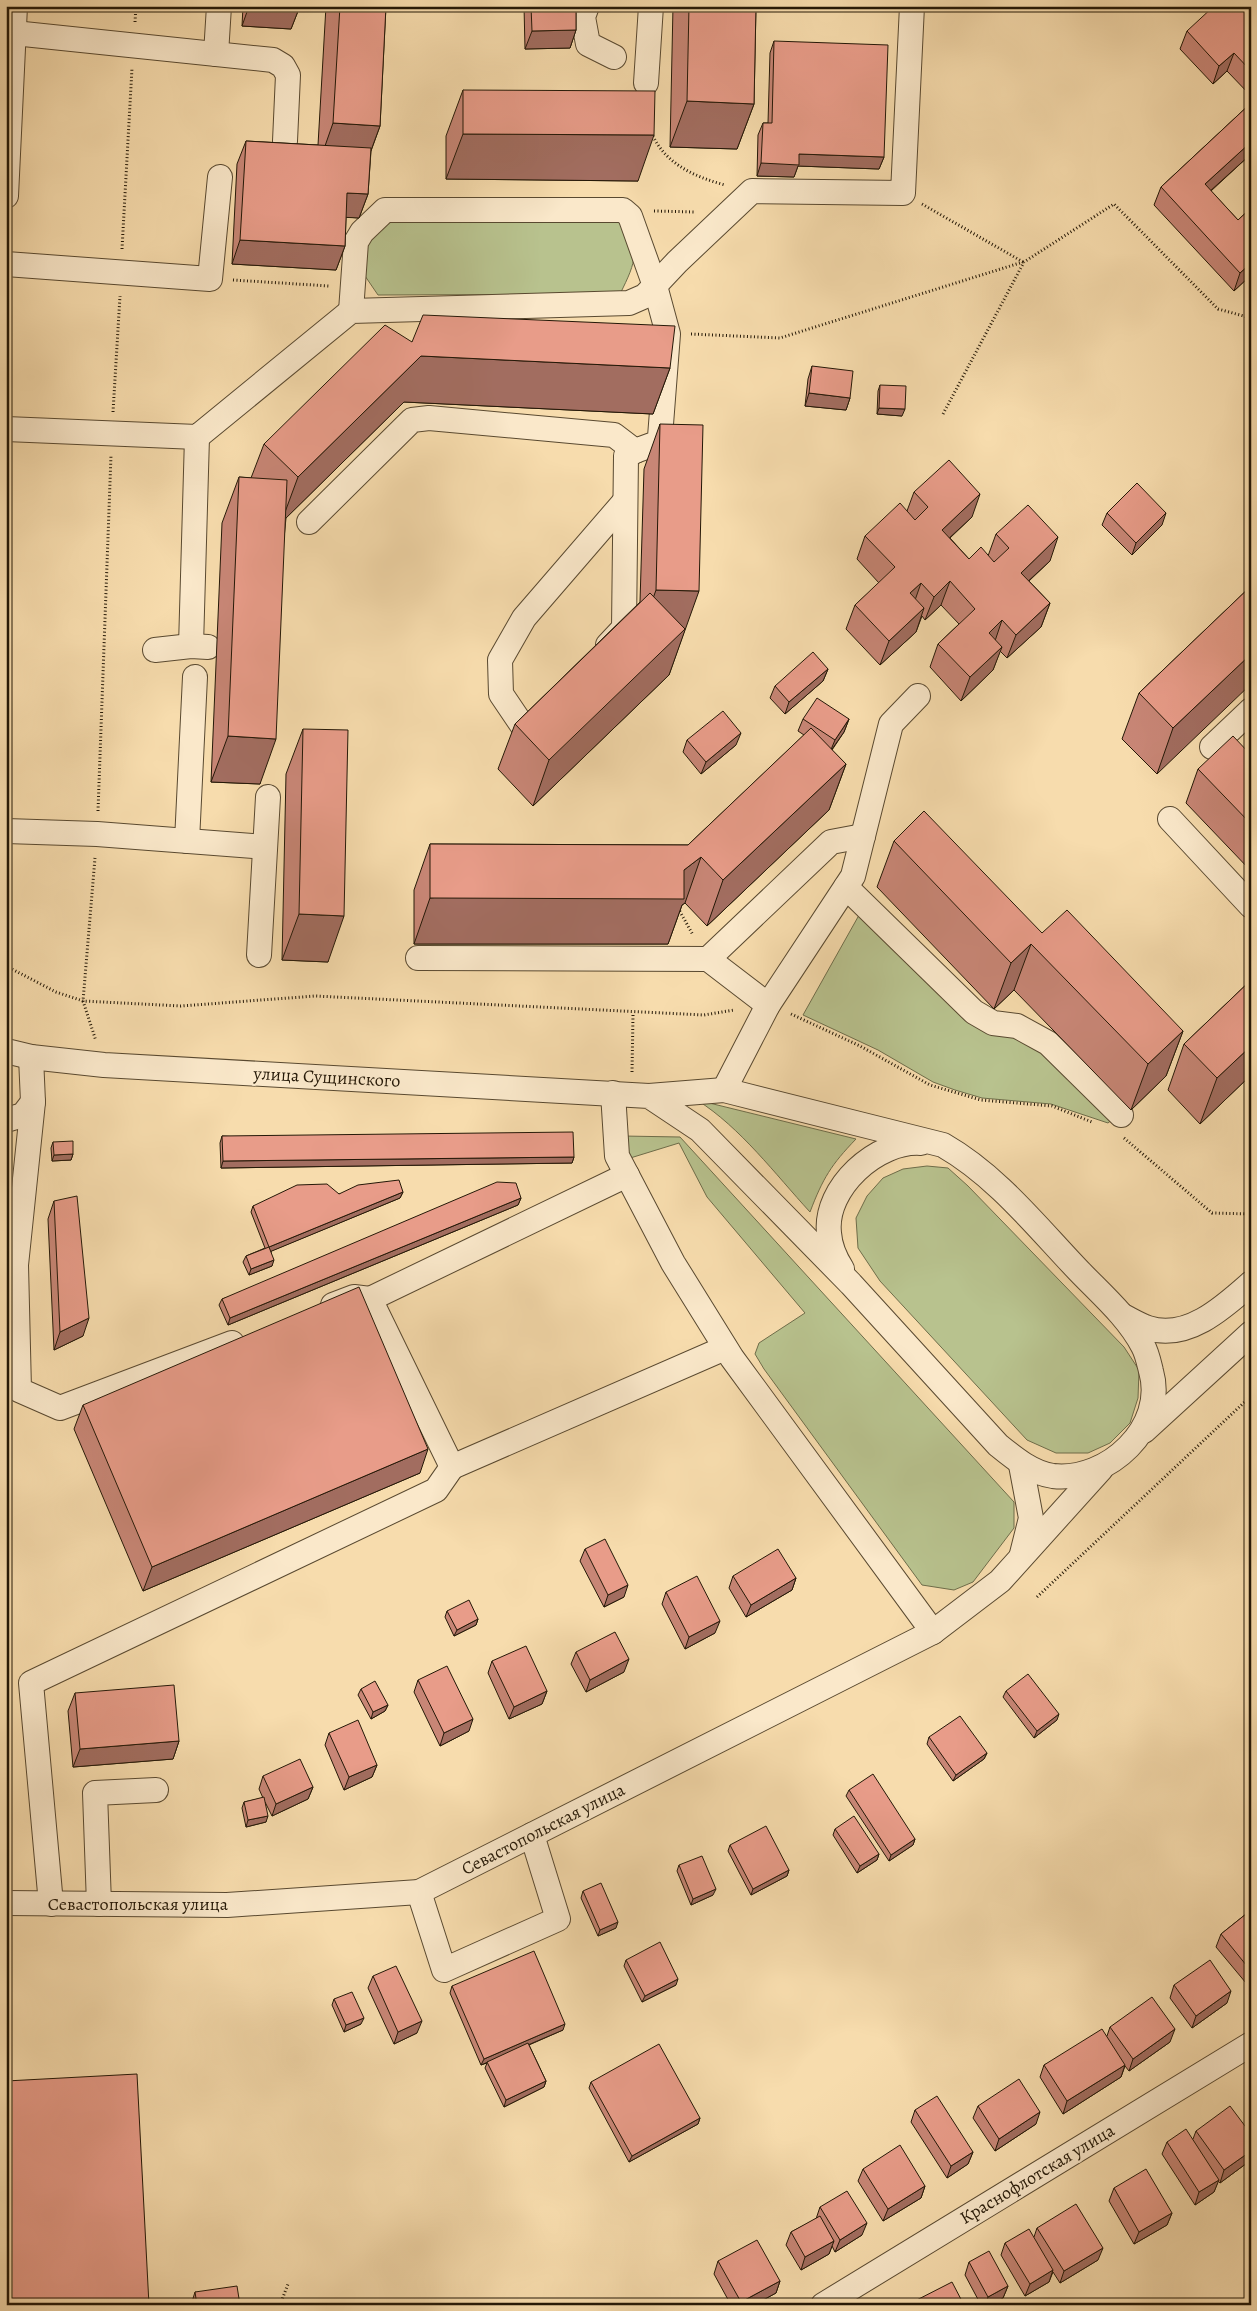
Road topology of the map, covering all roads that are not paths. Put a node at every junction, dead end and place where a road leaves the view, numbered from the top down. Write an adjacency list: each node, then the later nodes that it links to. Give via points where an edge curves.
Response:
1 (15, 6): 6 (street)
2 (219, 6): 7 (street)
3 (586, 6): 8 (street, via 584,16 588,44)
4 (651, 6): 9 (street)
5 (912, 6): 14 (street, via 904,193 752,191)
6 (14, 34): 7 (street); 12 (street)
7 (216, 54): 10 (street, via 273,60 283,66 288,75)
8 (614, 57)
9 (646, 83)
10 (284, 141)
11 (220, 177): 13 (street, via 210,279)
12 (6, 196)
13 (6, 264)
14 (656, 286): 15 (street, via 645,296 629,303); 15 (street, via 632,220 623,210 385,210 356,242); 18 (street, via 668,334 660,437 657,443)
15 (352, 299): 17 (street)
16 (6, 429): 17 (street)
17 (197, 437): 21 (street, via 199,646)
18 (634, 451): 19 (street, via 626,456); 20 (street, via 614,435 429,418 412,420)
19 (625, 501): 22 (street, via 624,628); 26 (street, via 524,618 500,660 501,694)
20 (309, 522)
21 (155, 650)
22 (590, 662)
23 (195, 677): 32 (street)
24 (918, 696): 31 (street, via 891,724)
25 (1251, 710): 27 (street)
26 (524, 728)
27 (1212, 747)
28 (268, 797): 33 (street)
29 (1170, 819): 35 (street)
30 (6, 831): 32 (street)
31 (863, 836): 34 (street, via 853,876); 38 (street, via 831,842)
32 (187, 841): 33 (street)
33 (265, 847): 36 (street)
34 (846, 887): 39 (street); 47 (street, via 974,1012 993,1023 1016,1026 1048,1043)
35 (1251, 906)
36 (259, 955)
37 (418, 958): 38 (street)
38 (708, 959): 39 (street)
39 (768, 1004): 42 (street)
40 (6, 1051): 41 (street, улица Сущинского)
41 (31, 1056): 43 (street, улица Сущинского, via 104,1066); 45 (street)
42 (724, 1090): 44 (street, улица Сущинского); 48 (street, улица Сущинского)
43 (612, 1093): 44 (street, улица Сущинского); 49 (street, via 617,1156)
44 (649, 1096): 51 (street, via 700,1130)
45 (33, 1102): 46 (street, via 23,1115); 56 (street, via 16,1264 19,1390 60,1408)
46 (6, 1120)
47 (1122, 1126)
48 (943, 1145): 51 (street, via 917,1143 888,1149 864,1162 846,1181 833,1205 828,1232 834,1256); 54 (street, via 993,1180)
49 (627, 1175): 52 (street); 57 (street, via 673,1263)
50 (1251, 1283): 54 (street, via 1204,1320 1176,1331 1150,1328)
51 (851, 1284): 59 (street, via 998,1445)
52 (370, 1299): 53 (street, via 354,1297); 60 (street)
53 (308, 1314)
54 (1122, 1316): 58 (street, via 1143,1346 1152,1372 1154,1396 1148,1418)
55 (1251, 1334): 58 (street)
56 (253, 1335)
57 (725, 1348): 60 (street); 63 (street)
58 (1136, 1439): 61 (street)
59 (1021, 1464): 61 (street, via 1052,1476 1078,1476); 62 (street, via 1031,1518)
60 (452, 1467): 68 (street, via 436,1490 31,1683)
61 (1101, 1469): 62 (street, Севастопольская улица)
62 (1020, 1558): 63 (street, Севастопольская улица, via 1000,1581)
63 (933, 1632): 65 (street, Севастопольская улица)
64 (156, 1790): 69 (street, via 95,1793)
65 (532, 1835): 66 (street, Севастопольская улица); 66 (street, via 558,1919 444,1970)
66 (419, 1892): 69 (street, Севастопольская улица, via 227,1905)
67 (6, 1904): 68 (street, Севастопольская улица)
68 (51, 1904): 69 (street, Севастопольская улица)
69 (99, 1904)
70 (1251, 2044): 71 (street, Краснофлотская улица)
71 (823, 2305)

